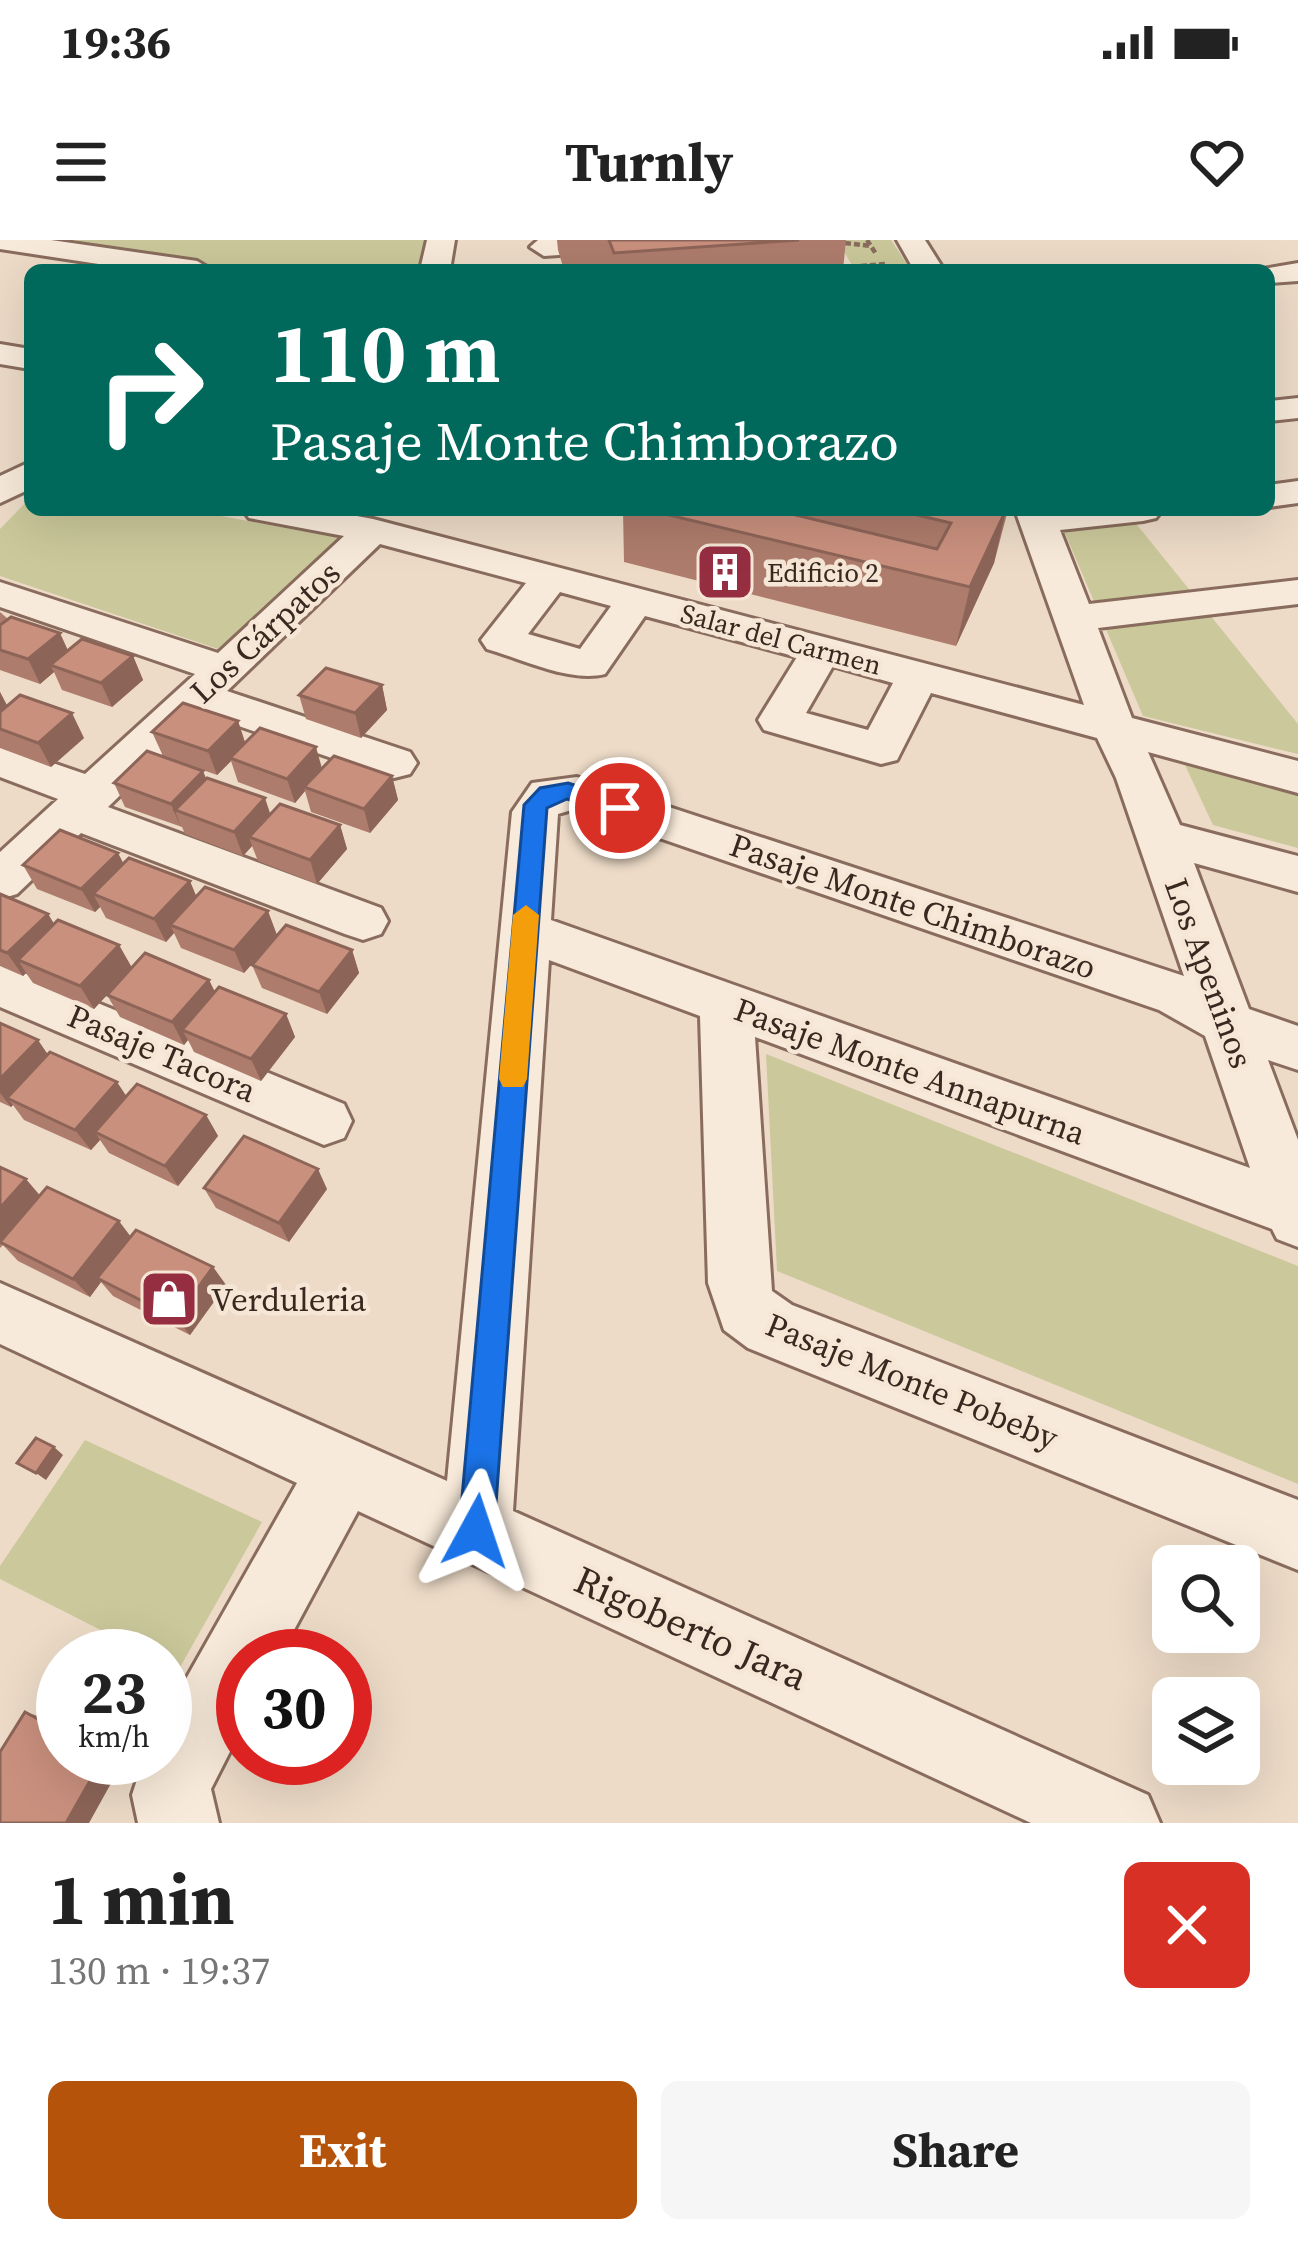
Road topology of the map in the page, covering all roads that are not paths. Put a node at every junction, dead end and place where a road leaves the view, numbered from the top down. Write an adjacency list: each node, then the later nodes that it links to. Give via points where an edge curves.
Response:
1 (668, 240): 5 (street)
2 (1280, 240): 6 (street)
3 (0, 241): 4 (street)
4 (67, 245): 7 (street)
5 (543, 252)
6 (1298, 256)
7 (166, 264)
8 (295, 516): 11 (street, Salar del Carmen)
9 (1036, 516): 16 (street, Los Apeninos)
10 (441, 529): 11 (street, Salar del Carmen); 12 (street, Salar del Carmen)
11 (373, 530): 19 (street, Los Cárpatos)
12 (551, 578): 15 (street, Salar del Carmen); 15 (street, via 502,640 590,665)
13 (1298, 592): 16 (street)
14 (0, 594): 19 (street)
15 (637, 600): 17 (street, Salar del Carmen)
16 (1076, 618): 20 (street, Los Apeninos)
17 (822, 650): 18 (street, Salar del Carmen); 18 (street, via 780,720 881,749)
18 (918, 676): 20 (street, Salar del Carmen)
19 (211, 683): 22 (street); 24 (street, Los Cárpatos)
20 (1114, 728): 23 (street, Salar del Carmen); 25 (street, Los Apeninos)
21 (0, 760): 24 (street)
22 (394, 763)
23 (1298, 777)
24 (83, 803): 27 (street, Los Cárpatos); 28 (street)
25 (1160, 837): 26 (street); 32 (street, Los Apeninos)
26 (1298, 874)
27 (0, 881)
28 (364, 921)
29 (525, 931): 31 (street, Pasaje Monte Annapurna); 32 (street, Pasaje Monte Chimborazo, via 536,805 568,791 1178,994); 38 (street, Pasaje Monte Chimborazo)
30 (0, 984): 34 (street, Pasaje Tacora)
31 (726, 1005): 35 (street, Pasaje Monte Annapurna); 39 (street, Pasaje Monte Pobeby, via 746,1310 770,1327)
32 (1227, 1023): 33 (street); 35 (street, Los Apeninos)
33 (1298, 1048)
34 (324, 1121)
35 (1296, 1216)
36 (0, 1313): 37 (street, Rigoberto Jara)
37 (343, 1469): 38 (street, Rigoberto Jara); 40 (street, via 179,1767 170,1805)
38 (476, 1531): 41 (street, Rigoberto Jara)
39 (1298, 1535)
40 (179, 1823)
41 (1120, 1823)

